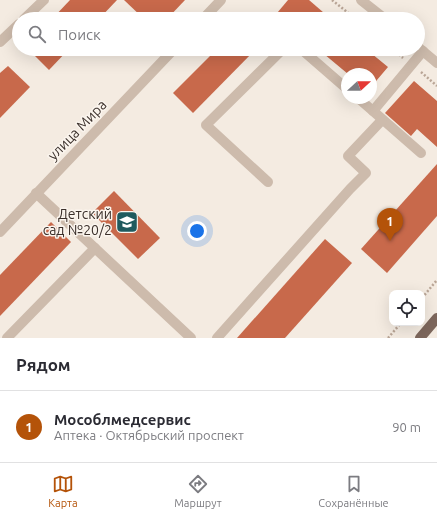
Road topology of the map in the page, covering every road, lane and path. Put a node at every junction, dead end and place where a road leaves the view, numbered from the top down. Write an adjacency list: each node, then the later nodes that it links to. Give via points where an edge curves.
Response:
1 (44, 0): 5 (street)
2 (221, 0): 6 (street)
3 (332, 0): 7 (path)
4 (361, 0): 8 (street)
5 (31, 12)
6 (210, 12)
7 (347, 12)
8 (376, 12)
9 (12, 31): 10 (street)
10 (0, 42)
11 (425, 53): 16 (street)
12 (167, 56): 23 (street, улица Мира)
13 (276, 56): 22 (street, via 206,125)
14 (309, 56): 17 (street)
15 (415, 56): 19 (street)
16 (437, 63)
17 (341, 84)
18 (365, 104): 19 (street)
19 (373, 111): 20 (street)
20 (382, 120): 21 (street); 32 (street, via 348,156 366,173)
21 (421, 153)
22 (268, 182)
23 (36, 193): 24 (street, улица Мира); 25 (street)
24 (0, 232)
25 (95, 248): 30 (street); 31 (street)
26 (437, 280): 27 (path)
27 (425, 294)
28 (437, 318): 34 (main road)
29 (398, 326): 33 (path)
30 (7, 338)
31 (191, 338)
32 (218, 338)
33 (388, 338)
34 (420, 338)

